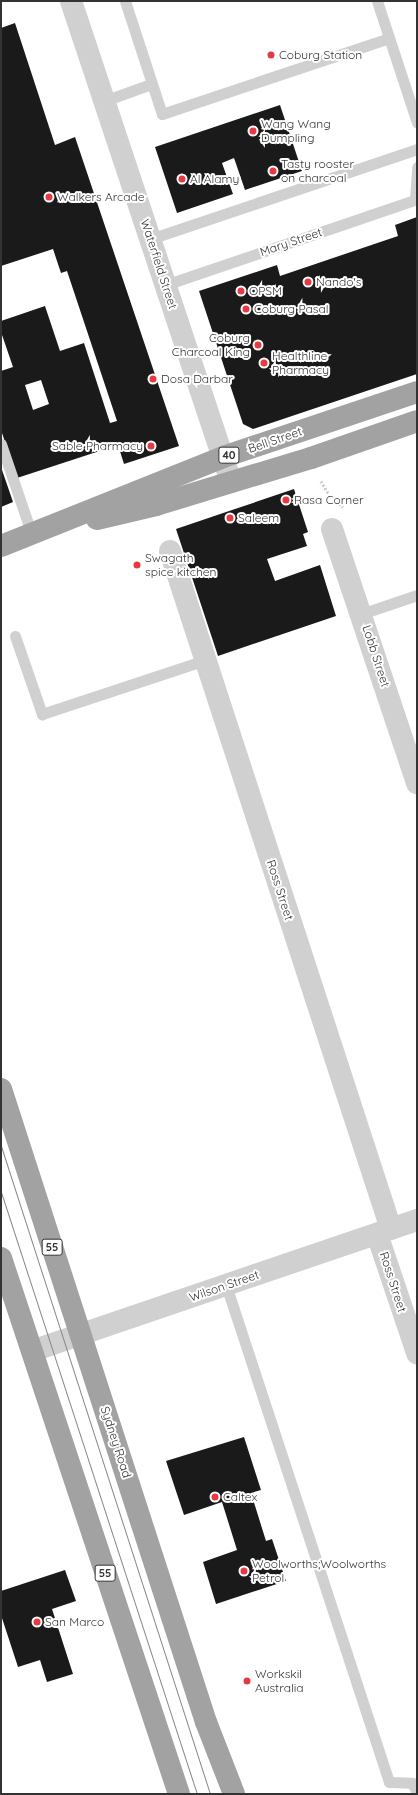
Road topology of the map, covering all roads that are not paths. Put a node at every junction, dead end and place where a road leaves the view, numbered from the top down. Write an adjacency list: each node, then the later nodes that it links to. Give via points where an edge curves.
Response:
1 (71, 1): 6 (street, Waterfield Street)
2 (125, 1): 5 (lane)
3 (377, 1): 4 (lane)
4 (389, 38): 5 (lane, via 162,114); 7 (lane)
5 (152, 84): 6 (lane)
6 (104, 101): 11 (street, Waterfield Street)
7 (417, 123)
8 (417, 149): 11 (lane)
9 (417, 167): 10 (lane)
10 (416, 199): 12 (lane, Mary Street)
11 (150, 239): 12 (street, Waterfield Street)
12 (166, 285): 16 (street, Waterfield Street)
13 (417, 392): 16 (highway, Bell Street / 40)
14 (417, 421): 17 (highway, Bell Street / 40, via 311,458)
15 (1, 444): 19 (lane)
16 (223, 457): 17 (street, Waterfield Street); 19 (highway, Bell Street / 40)
17 (231, 482): 19 (highway, Bell Street / 40, via 156,505)
18 (332, 530): 23 (street, Lobb Street)
19 (39, 533): 20 (highway, Bell Street / 40)
20 (1, 546)
21 (170, 552): 25 (street, Ross Street)
22 (417, 595): 23 (lane)
23 (361, 614): 26 (street, Lobb Street)
24 (15, 636): 25 (lane, via 42,714)
25 (205, 660): 29 (street, Ross Street)
26 (417, 783)
27 (1, 1089): 32 (highway, Sydney Road / 55)
28 (417, 1220): 29 (street, Wilson Street)
29 (384, 1231): 31 (street, Wilson Street); 34 (street, Ross Street)
30 (1, 1258): 33 (highway, 55)
31 (226, 1285): 32 (street, Wilson Street); 35 (lane, via 389,1782 412,1782)
32 (81, 1334): 33 (street, Wilson Street); 37 (highway, Sydney Road / 55, via 206,1722)
33 (32, 1352): 36 (highway, 55)
34 (417, 1353)
35 (417, 1792)
36 (179, 1794)
37 (234, 1794)

